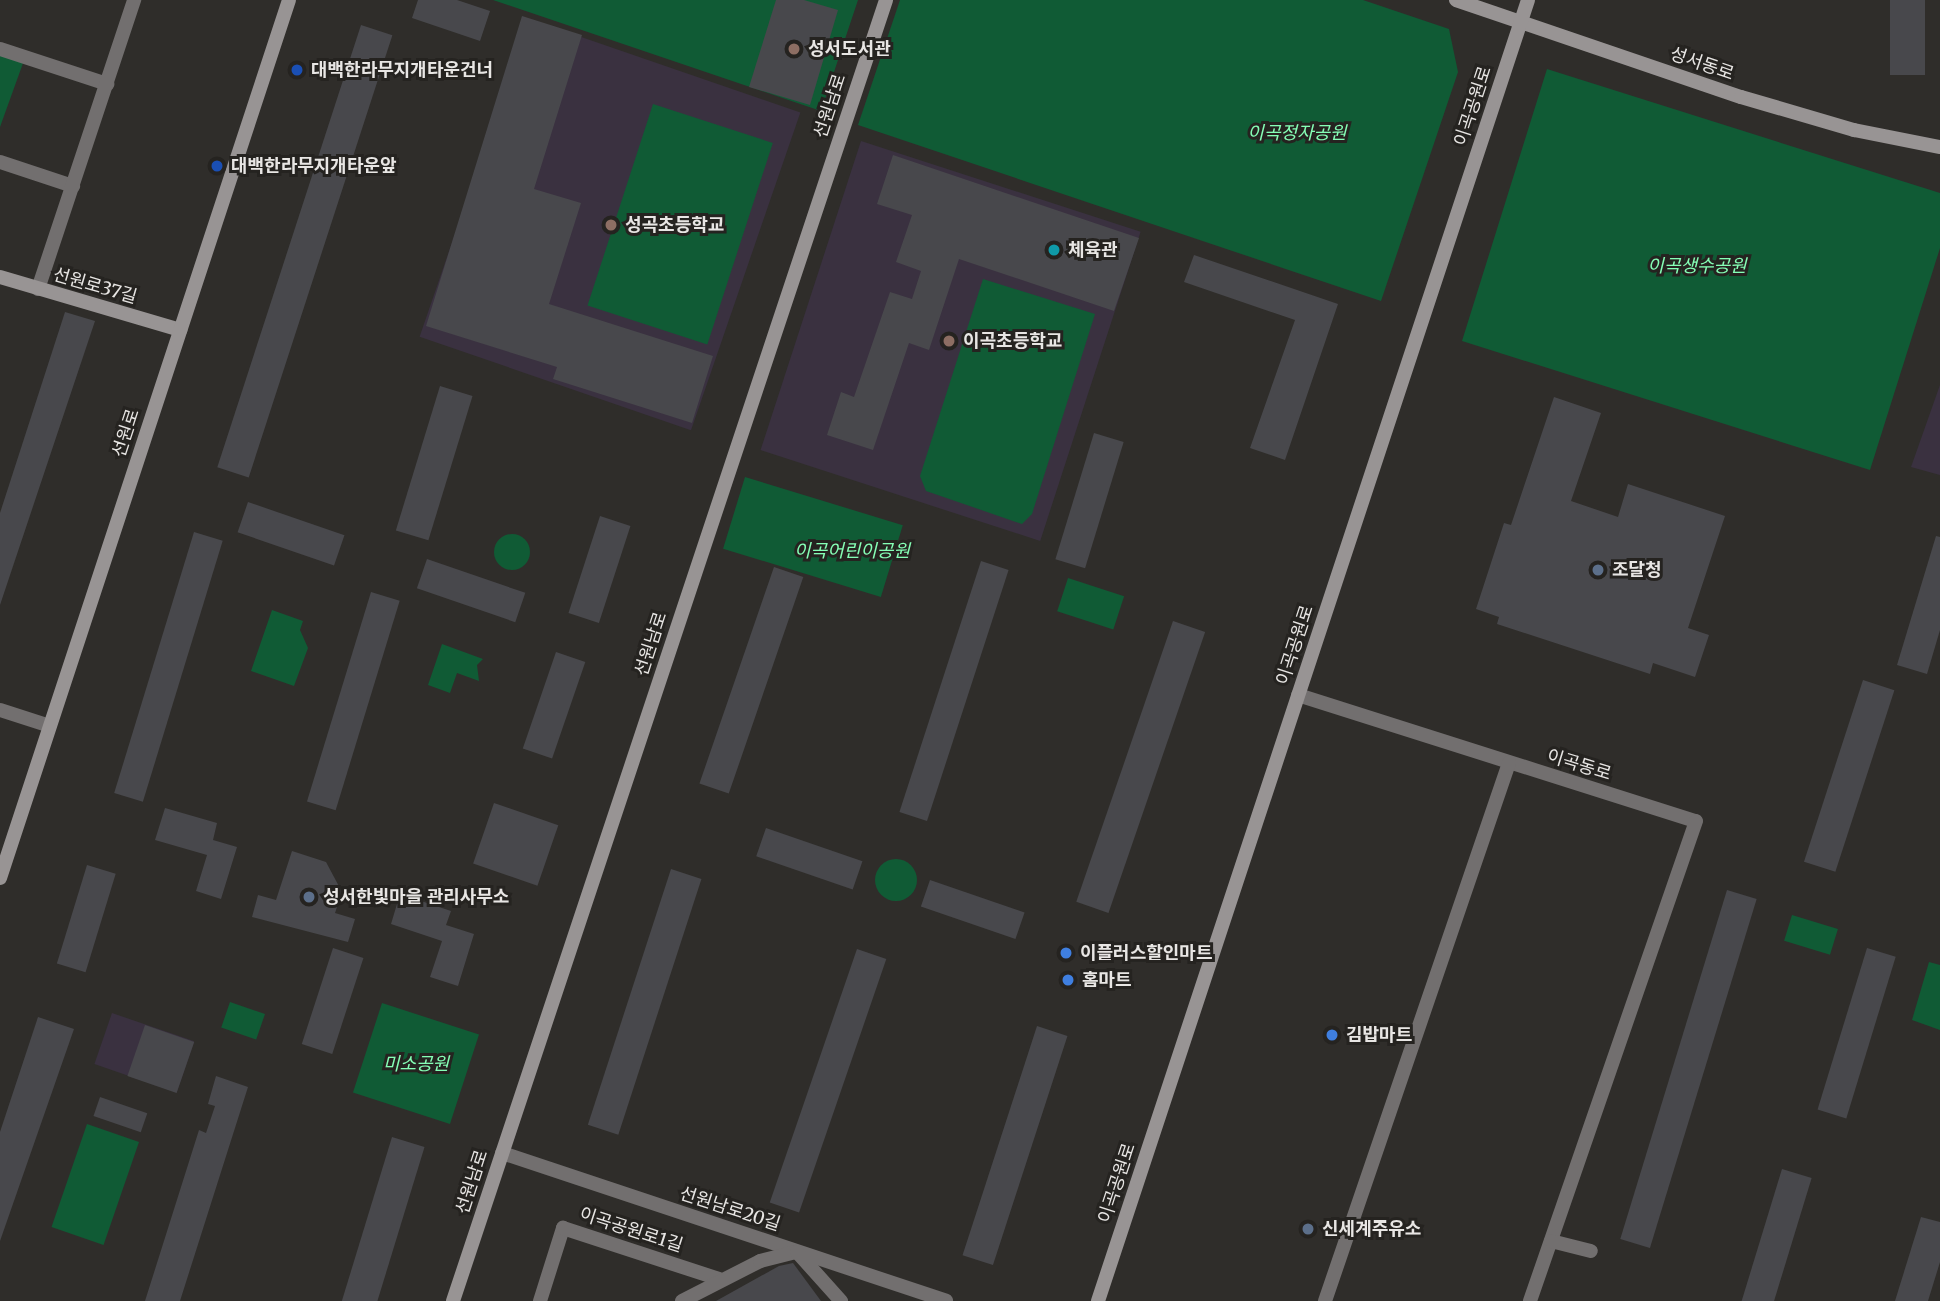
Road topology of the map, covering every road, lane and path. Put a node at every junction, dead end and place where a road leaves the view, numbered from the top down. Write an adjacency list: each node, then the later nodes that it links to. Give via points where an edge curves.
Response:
1 (134, 0): 8 (street)
2 (289, 0): 14 (main road, 선원로)
3 (886, 0): 20 (main road, 선원남로)
4 (1456, 0): 6 (main road, 성서동로)
5 (1528, 0): 6 (main road, 이곡공원로)
6 (1521, 22): 9 (main road, 성서동로, via 1741,97 1854,130); 15 (main road, 이곡공원로)
7 (0, 49): 8 (street)
8 (107, 84): 11 (street)
9 (1940, 147)
10 (0, 162): 11 (street)
11 (73, 187): 13 (street)
12 (0, 277): 13 (main road, 선원로37길)
13 (37, 289): 14 (main road, 선원로37길)
14 (180, 330): 17 (main road, 선원로)
15 (1298, 695): 18 (street); 30 (main road, 이곡공원로)
16 (0, 710): 17 (street)
17 (50, 726): 19 (main road, 선원로)
18 (1509, 763): 21 (street, 이곡동로, via 1696,821); 31 (street)
19 (0, 878)
20 (502, 1153): 23 (street, 선원남로20길); 25 (main road, 선원남로)
21 (1551, 1241): 22 (street); 32 (street, 이곡동로)
22 (1591, 1251)
23 (797, 1252): 24 (street); 28 (street); 29 (street, 선원남로20길)
24 (719, 1279): 26 (street, 이곡공원로1길, via 563,1228); 27 (street)
25 (453, 1301)
26 (540, 1301)
27 (682, 1301)
28 (841, 1301)
29 (946, 1301)
30 (1098, 1301)
31 (1325, 1301)
32 (1530, 1301)

